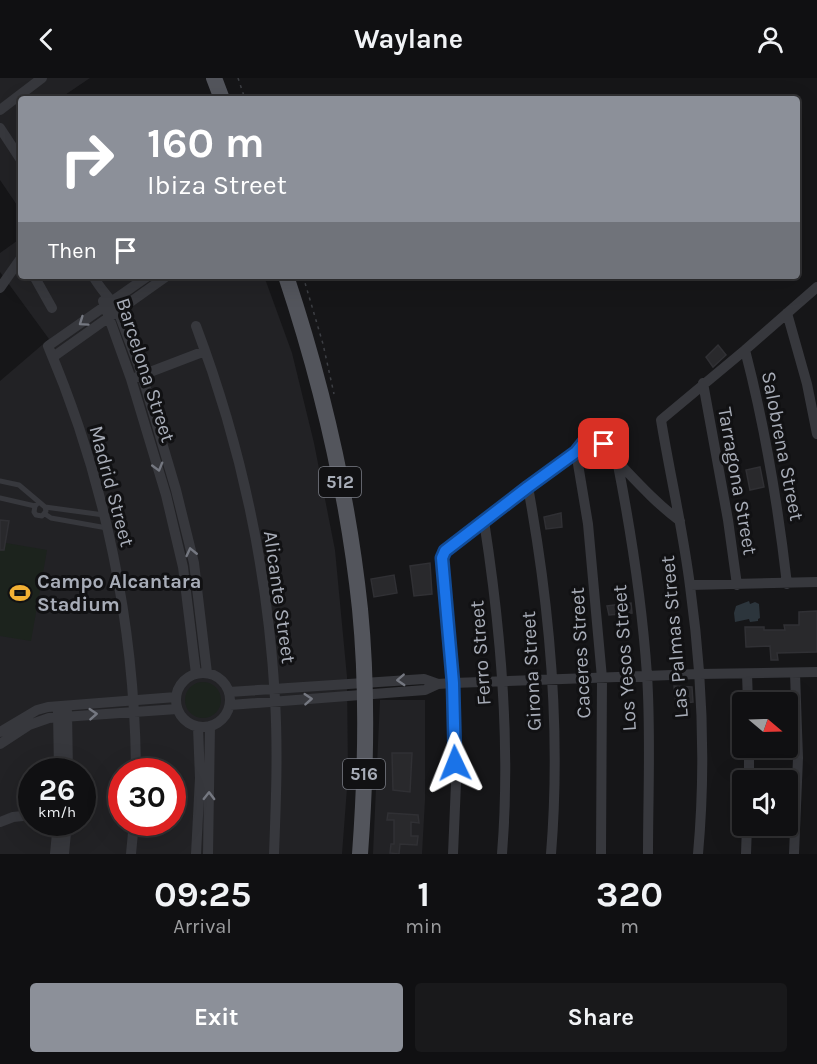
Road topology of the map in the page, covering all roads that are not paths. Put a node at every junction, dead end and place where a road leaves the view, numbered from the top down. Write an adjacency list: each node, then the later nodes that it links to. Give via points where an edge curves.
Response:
1 (42, 78): 3 (street)
2 (214, 78): 5 (main road)
3 (18, 96)
4 (18, 96): 6 (street)
5 (221, 96)
6 (0, 110)
7 (0, 128): 8 (street)
8 (18, 155)
9 (18, 262): 16 (street)
10 (36, 279): 17 (street)
11 (95, 279): 18 (street, Barcelona Street)
12 (145, 279): 18 (street, Madrid Street)
13 (162, 279): 18 (street, Madrid Street)
14 (287, 279): 52 (main road, 512, via 315,371 350,535 360,609)
15 (817, 287): 19 (street)
16 (0, 288)
17 (52, 308)
18 (111, 309): 23 (street, Barcelona Street); 24 (street, Barcelona Street); 34 (street, Madrid Street, via 53,357 93,471)
19 (787, 313): 21 (street); 26 (street)
20 (196, 326): 22 (street, Alicante Street)
21 (746, 350): 25 (street); 39 (street, Salobrena Street, via 769,456)
22 (205, 351): 23 (street); 53 (street, Alicante Street, via 248,501)
23 (142, 375): 24 (street); 43 (street, Barcelona Street, one-way to 23, via 194,563)
24 (131, 379): 43 (street, Barcelona Street, one-way to 43, via 166,495)
25 (703, 383): 36 (street, Las Palmas Street, via 661,420); 41 (street, Tarragona Street)
26 (817, 434)
27 (576, 452): 28 (street, via 584,442 596,438); 30 (street); 48 (street, Caceres Street, via 588,524)
28 (617, 460): 36 (street); 47 (street, Los Yesos Street, via 627,510)
29 (0, 481): 32 (lane, via 19,485)
30 (528, 487): 35 (street); 49 (street, Girona Street, via 546,606)
31 (0, 498): 32 (lane)
32 (37, 504): 33 (lane); 33 (lane, via 36,515 42,516)
33 (45, 511): 34 (lane); 37 (lane, via 51,518)
34 (104, 515): 37 (street, Madrid Street)
35 (484, 521): 50 (street, Ferro Street); 51 (street, via 445,551 442,558)
36 (680, 521): 40 (street, Las Palmas Street)
37 (108, 528): 57 (street, Madrid Street)
38 (817, 582): 39 (street)
39 (787, 584): 41 (street)
40 (690, 585): 41 (street); 45 (street, Las Palmas Street)
41 (737, 585)
42 (817, 672): 44 (street)
43 (201, 673): 54 (street, via 223,681); 56 (street, via 185,680)
44 (795, 673): 46 (street); 90 (street, via 798,758)
45 (699, 674): 46 (street); 47 (street); 88 (street, Las Palmas Street)
46 (747, 674): 55 (street)
47 (647, 676): 48 (street); 87 (street, Los Yesos Street)
48 (602, 678): 49 (street); 86 (street, Caceres Street)
49 (552, 679): 50 (street); 85 (street, Girona Street)
50 (502, 680): 51 (street); 84 (street, Ferro Street)
51 (453, 683): 52 (street, via 424,690); 83 (street)
52 (364, 688): 53 (street); 58 (street, one-way to 52); 82 (main road, 516)
53 (274, 689): 54 (street); 58 (street, Alicante Street)
54 (229, 692): 59 (street)
55 (748, 692)
56 (176, 697): 57 (street); 60 (street)
57 (134, 700): 61 (street); 62 (street, Madrid Street)
58 (275, 702): 59 (street); 81 (street, Alicante Street)
59 (230, 705): 63 (street, via 223,718)
60 (177, 709): 62 (street); 64 (street, via 185,720)
61 (63, 711): 62 (street, one-way to 62); 65 (street, via 37,710); 66 (street); 67 (street); 68 (street)
62 (134, 711): 69 (street, Madrid Street)
63 (210, 726): 64 (street); 80 (street, one-way to 63)
64 (198, 727): 79 (street)
65 (0, 732)
66 (0, 744)
67 (60, 758)
68 (67, 758)
69 (136, 758)
70 (18, 816): 71 (street)
71 (0, 822)
72 (57, 836): 76 (street)
73 (66, 836): 77 (street)
74 (133, 836): 78 (street)
75 (747, 836): 89 (street)
76 (55, 854)
77 (64, 854)
78 (131, 854)
79 (196, 854)
80 (208, 854)
81 (274, 854)
82 (360, 854)
83 (453, 854)
84 (502, 854)
85 (551, 854)
86 (601, 854)
87 (648, 854)
88 (698, 854)
89 (746, 854)
90 (794, 854)

